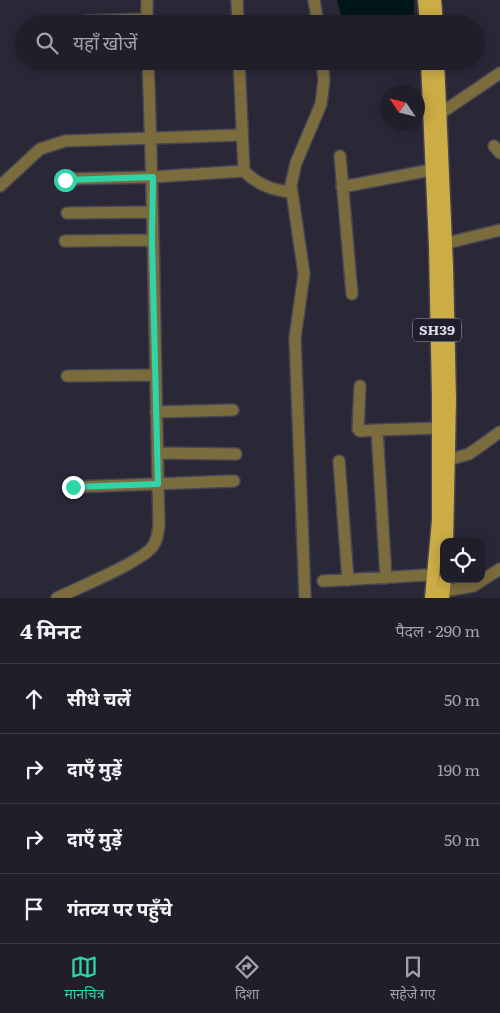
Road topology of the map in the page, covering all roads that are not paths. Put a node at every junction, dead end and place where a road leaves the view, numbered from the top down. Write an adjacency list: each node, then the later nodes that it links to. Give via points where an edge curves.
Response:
1 (147, 0): 6 (street)
2 (237, 0): 7 (street)
3 (314, 0): 8 (street)
4 (424, 0): 9 (main road)
5 (436, 0): 10 (main road)
6 (147, 15)
7 (238, 15)
8 (316, 15)
9 (425, 15)
10 (436, 15)
11 (148, 70): 19 (street)
12 (239, 70): 18 (street)
13 (323, 70): 27 (street, via 321,104 296,163)
14 (427, 70): 21 (main road, SH39)
15 (439, 70): 17 (main road, SH39)
16 (500, 73): 17 (street)
17 (441, 113): 33 (main road, SH39)
18 (241, 135): 19 (street); 22 (street)
19 (151, 138): 23 (street); 25 (street, via 52,144 40,148)
20 (340, 156): 26 (street)
21 (431, 170): 26 (street); 33 (main road, SH39)
22 (244, 171): 23 (street); 27 (street, via 268,188)
23 (153, 177): 24 (street); 28 (street)
24 (65, 180)
25 (0, 186)
26 (342, 187): 34 (street)
27 (291, 192): 62 (street, via 304,274 295,338)
28 (152, 212): 29 (street); 31 (street)
29 (67, 214)
30 (500, 230): 33 (street)
31 (152, 240): 32 (street); 36 (street)
32 (65, 241)
33 (441, 245): 35 (main road, SH39)
34 (352, 294)
35 (442, 309): 41 (main road, SH39); 47 (main road, SH39, via 450,400)
36 (156, 375): 37 (street); 40 (street)
37 (67, 376)
38 (360, 386): 42 (street, via 358,429)
39 (233, 410): 40 (street)
40 (156, 412): 44 (street)
41 (438, 428): 42 (street); 47 (main road, SH39)
42 (377, 430): 54 (street)
43 (499, 434): 47 (street, via 468,454)
44 (157, 453): 45 (street); 49 (street)
45 (236, 454)
46 (339, 461): 56 (street)
47 (443, 462): 51 (main road, SH39); 52 (main road, SH39, via 438,520)
48 (234, 481): 49 (street)
49 (158, 484): 50 (street); 61 (street, via 160,524 148,552)
50 (73, 487)
51 (446, 538)
52 (440, 552)
53 (500, 569): 55 (street)
54 (386, 578): 56 (street); 58 (street)
55 (485, 578)
56 (348, 580): 57 (street)
57 (323, 581)
58 (440, 583)
59 (442, 583): 60 (street, via 473,586); 63 (main road, SH39)
60 (478, 583)
61 (57, 598)
62 (305, 598)
63 (431, 598)

